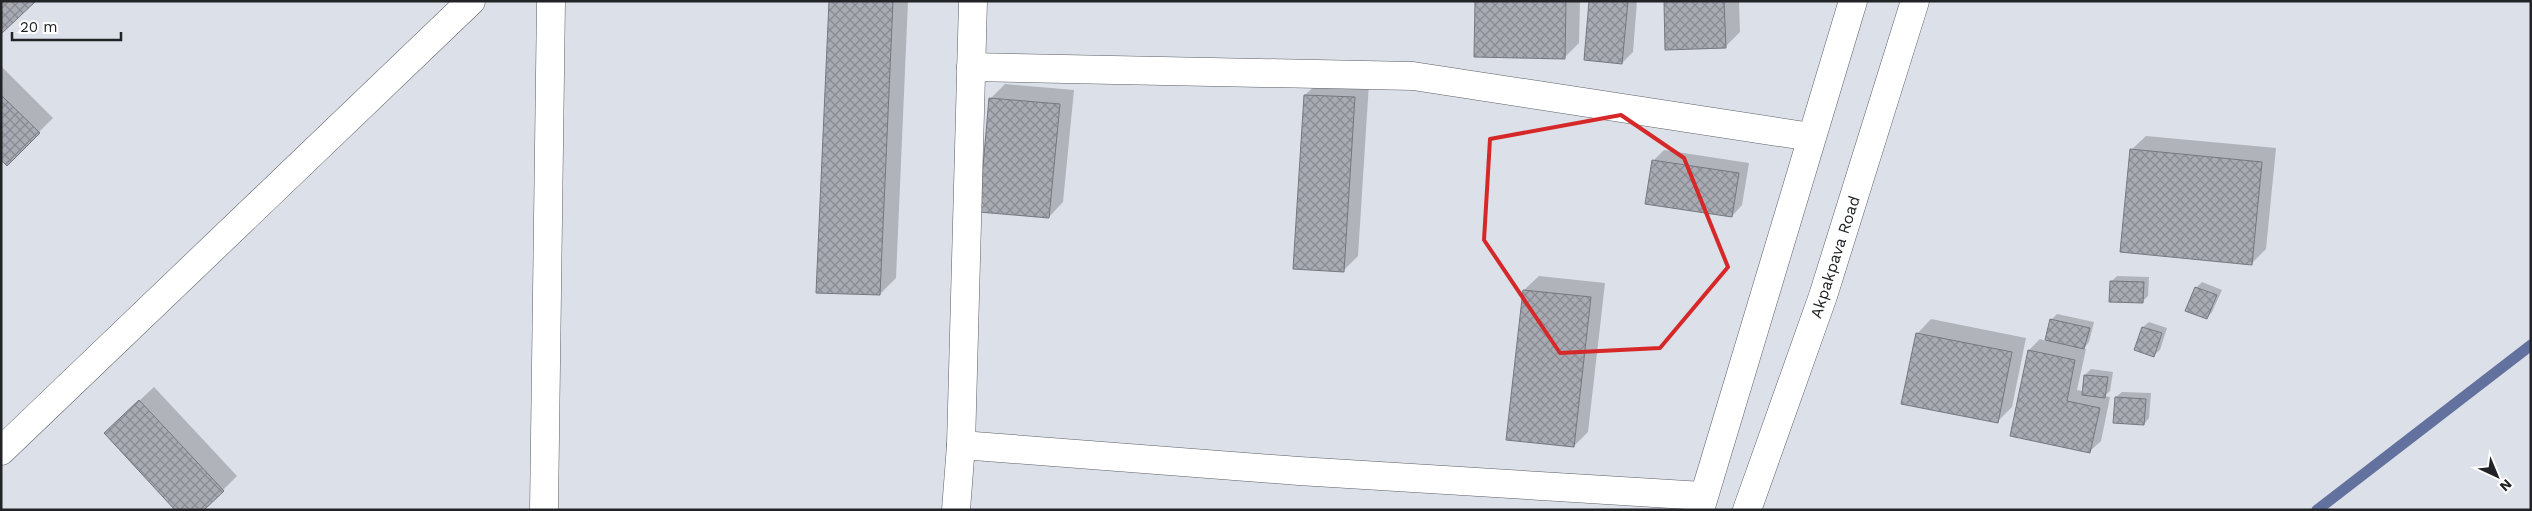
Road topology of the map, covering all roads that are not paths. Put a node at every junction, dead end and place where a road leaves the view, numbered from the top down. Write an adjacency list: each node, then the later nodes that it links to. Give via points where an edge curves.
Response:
1 (471, 1): 9 (main road)
2 (551, 1): 11 (main road)
3 (973, 1): 6 (main road)
4 (1853, 1): 7 (main road)
5 (1915, 1): 13 (main road, Akpakpava Road, via 1823,296)
6 (971, 67): 7 (main road, via 1413,76); 8 (main road)
7 (1811, 137): 10 (main road)
8 (961, 445): 10 (main road); 12 (main road)
9 (1, 452)
10 (1701, 503)
11 (544, 510)
12 (956, 510)
13 (1747, 510)

